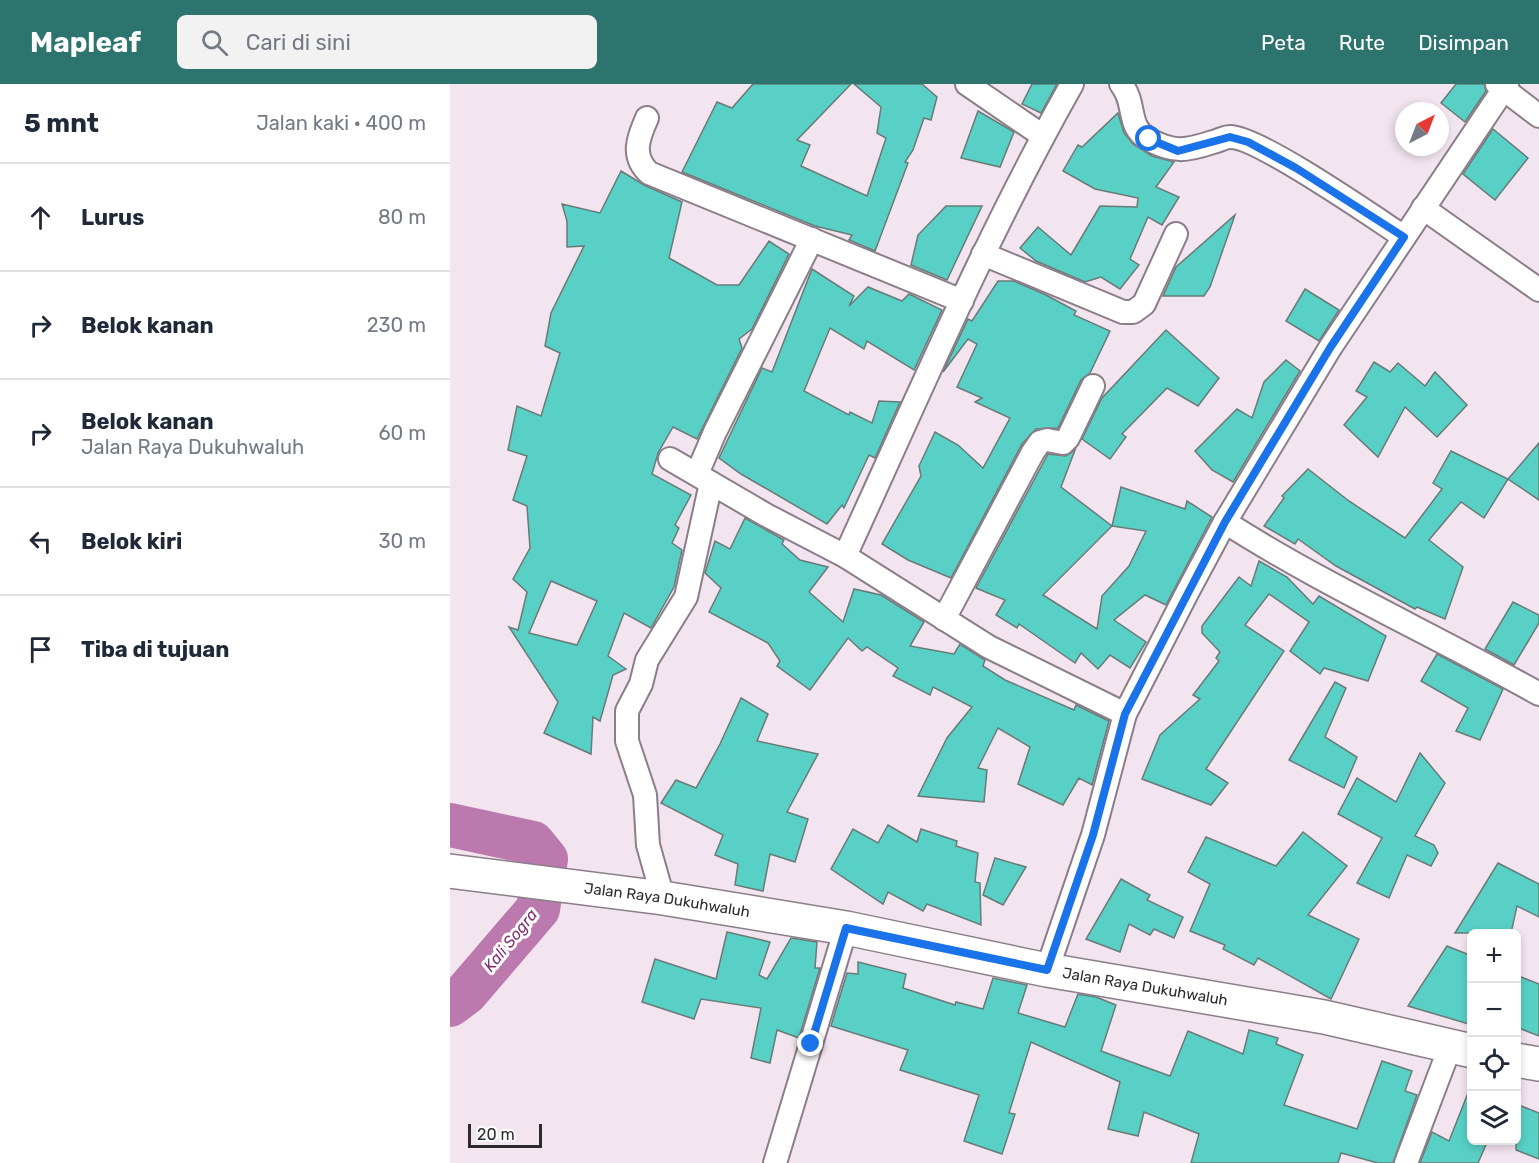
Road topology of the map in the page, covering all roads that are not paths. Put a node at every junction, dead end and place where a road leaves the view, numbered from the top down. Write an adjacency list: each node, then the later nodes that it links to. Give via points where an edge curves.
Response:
1 (966, 84): 7 (street)
2 (1072, 84): 7 (street)
3 (1121, 84): 10 (street, via 1129,95 1137,129 1149,139 1178,151 1230,137 1248,142)
4 (1503, 86): 5 (street); 8 (street)
5 (1539, 116)
6 (647, 118): 11 (street, via 636,154 649,173)
7 (1043, 136): 12 (street)
8 (1424, 208): 10 (street); 13 (street)
9 (1176, 234): 12 (street, via 1144,304 1133,312 1124,312)
10 (1404, 237): 18 (street, via 1330,348)
11 (812, 239): 14 (street); 17 (street, via 715,432)
12 (984, 254): 14 (street)
13 (1539, 290)
14 (962, 301): 19 (street)
15 (1093, 386): 20 (street, via 1068,438 1063,443 1040,442 1033,452)
16 (670, 459): 17 (street)
17 (704, 478): 19 (street); 24 (street, via 686,597 647,660 641,684 627,711 627,741 645,795 648,844)
18 (1225, 522): 21 (street, via 1352,595); 22 (street)
19 (846, 556): 20 (street)
20 (944, 619): 22 (street, via 989,648)
21 (1539, 693)
22 (1125, 714): 26 (street, via 1093,835)
23 (450, 871): 24 (main road, Jalan Raya Dukuhwaluh)
24 (663, 898): 25 (main road, Jalan Raya Dukuhwaluh)
25 (846, 928): 26 (main road, Jalan Raya Dukuhwaluh); 30 (street)
26 (1047, 970): 27 (main road, Jalan Raya Dukuhwaluh, via 1324,1017)
27 (1461, 1049): 31 (street)
28 (1521, 1061): 29 (main road)
29 (1539, 1064)
30 (775, 1163)
31 (1406, 1163)

